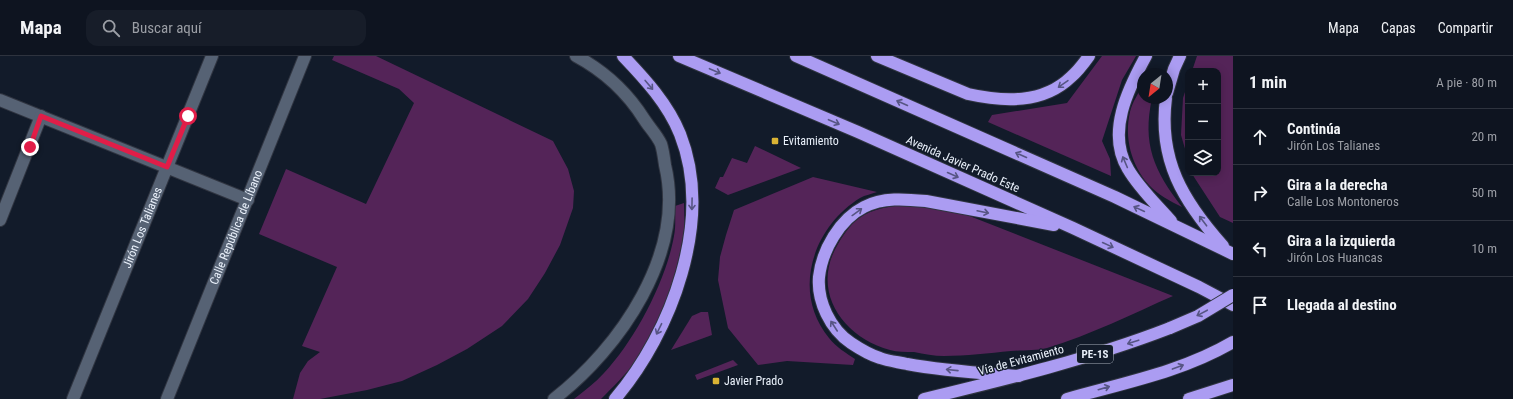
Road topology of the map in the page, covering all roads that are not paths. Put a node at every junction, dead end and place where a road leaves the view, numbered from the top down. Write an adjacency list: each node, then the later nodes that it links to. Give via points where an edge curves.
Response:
1 (212, 56): 15 (street, Jirón Los Talianes)
2 (305, 56): 16 (street, Calle República de Líbano)
3 (576, 56): 28 (street, via 614,82 637,108 661,144 670,189 670,212 654,270 635,310 602,354)
4 (623, 56): 29 (highway, one-way to 29, via 654,90 679,133 689,166 693,200 687,249 673,298 647,353)
5 (679, 56): 19 (highway, Avenida Javier Prado Este, one-way to 19)
6 (796, 56): 18 (highway, one-way to 6)
7 (877, 56): 8 (highway, one-way to 7, via 1071,78 1055,89 1038,96 1011,100 968,94)
8 (1089, 56)
9 (1146, 56): 18 (highway, one-way to 9, via 1128,169 1120,152 1122,112 1129,90)
10 (1180, 56): 11 (highway)
11 (1173, 72)
12 (0, 100): 14 (street)
13 (1165, 104): 20 (highway, one-way to 13, via 1200,217 1175,175 1166,150)
14 (41, 116): 15 (street); 17 (street)
15 (167, 167): 16 (street); 26 (street, Jirón Los Talianes)
16 (248, 200): 27 (street, Calle República de Líbano)
17 (0, 220)
18 (1175, 225): 20 (highway)
19 (1073, 228): 22 (highway, Avenida Javier Prado Este, one-way to 22); 24 (highway, one-way to 19, via 911,365 881,359 854,345 834,326 822,302 819,277 826,251 837,231 857,211 876,202 894,199 926,201)
20 (1231, 252)
21 (1233, 296): 24 (highway, Vía de Evitamiento / PE-1S, one-way to 24, bridge, via 1198,316 1137,341)
22 (1233, 305)
23 (1233, 342): 31 (highway, one-way to 23, via 1172,370 1212,354)
24 (1019, 376): 30 (highway, Vía de Evitamiento / PE-1S)
25 (1233, 385): 32 (highway)
26 (73, 399)
27 (167, 399)
28 (554, 399)
29 (615, 399)
30 (924, 399)
31 (1067, 399)
32 (1189, 399)

